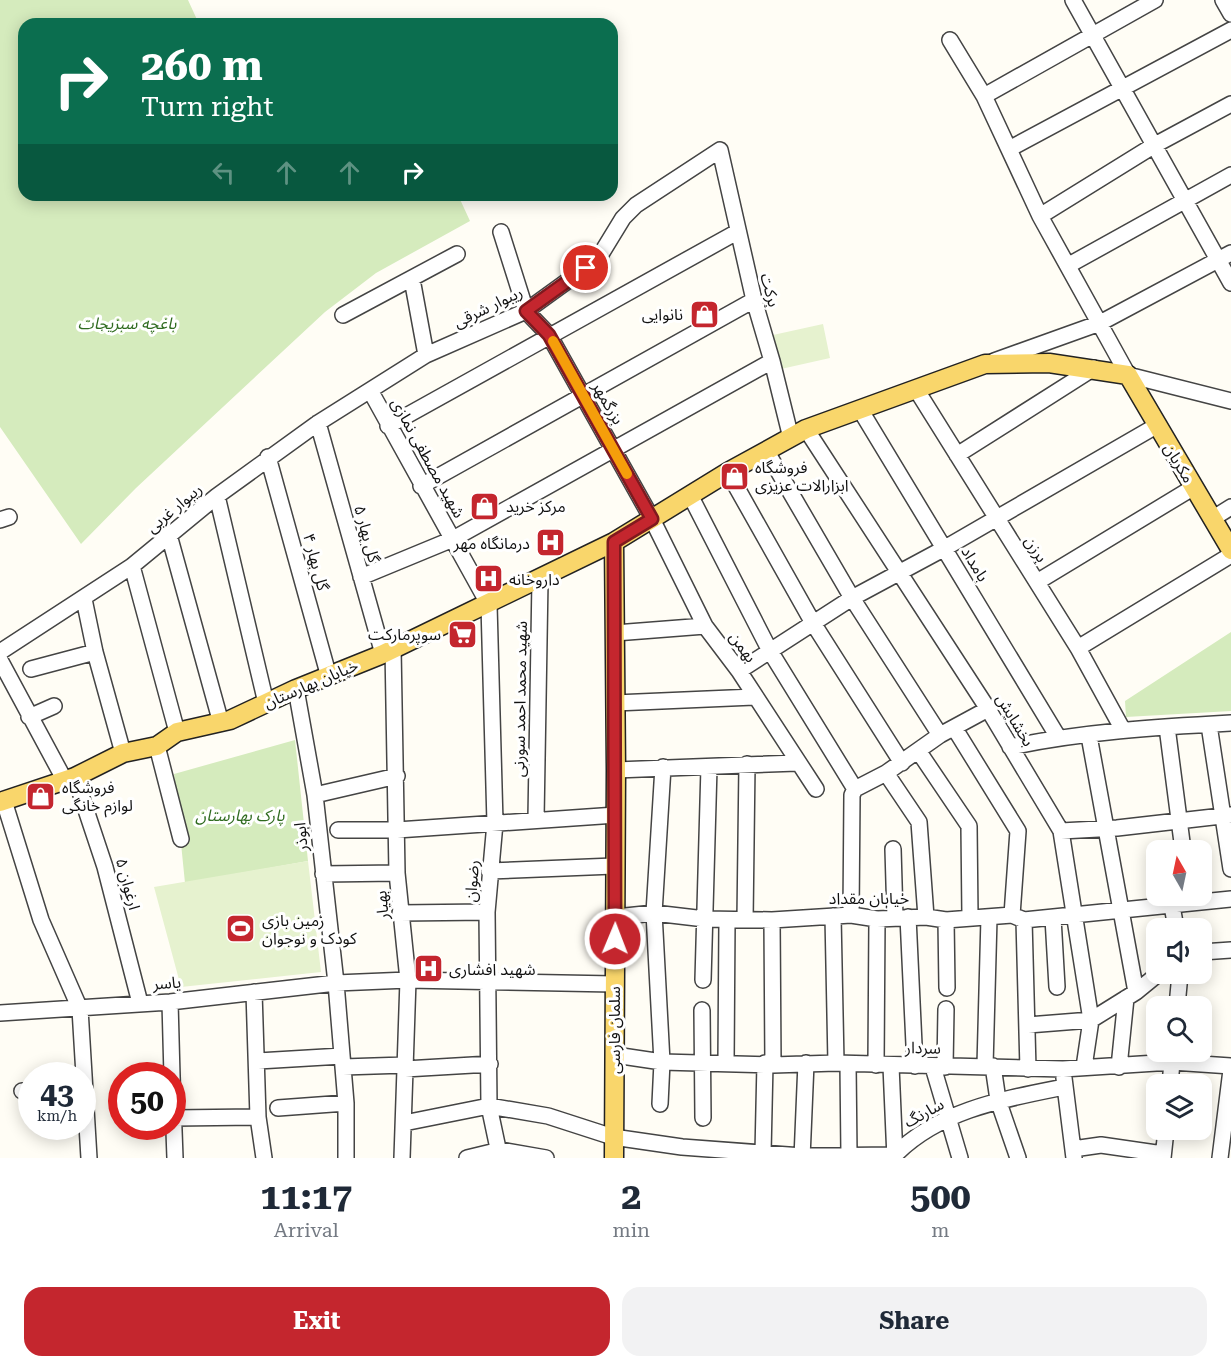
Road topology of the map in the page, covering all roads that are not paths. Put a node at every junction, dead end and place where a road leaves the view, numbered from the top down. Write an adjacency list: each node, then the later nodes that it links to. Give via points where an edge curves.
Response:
1 (1073, 0): 6 (street)
2 (1155, 0): 6 (street)
3 (1223, 0): 4 (street)
4 (1231, 14)
5 (1231, 30): 8 (street)
6 (1093, 35): 8 (street); 9 (street)
7 (950, 40): 9 (street)
8 (1123, 90): 11 (street); 12 (street)
9 (984, 96): 12 (street)
10 (1231, 104): 11 (street)
11 (1153, 146): 15 (street); 16 (street)
12 (1009, 149): 16 (street)
13 (720, 150): 18 (street, برکت); 19 (street, ریبوار شرقی, via 636,205)
14 (1231, 175): 15 (street)
15 (1184, 200): 22 (street); 23 (street)
16 (1040, 216): 23 (street)
17 (501, 232): 27 (street)
18 (737, 232): 26 (street, برکت); 30 (street)
19 (615, 233): 20 (street); 27 (street, ریبوار شرقی, via 598,259)
20 (622, 248)
21 (457, 254): 24 (street)
22 (1225, 256): 25 (street); 29 (street)
23 (1069, 265): 29 (street)
24 (412, 279): 28 (street); 31 (street)
25 (1231, 283)
26 (754, 300): 32 (street, برکت); 38 (street)
27 (526, 311): 30 (street, بزرگمهر); 31 (street, ریبوار شرقی)
28 (343, 315)
29 (1100, 323): 33 (street); 35 (street)
30 (549, 335): 38 (street, بزرگمهر); 42 (street)
31 (426, 355): 37 (street, ریبوار شرقی)
32 (772, 361): 44 (street, برکت); 45 (street)
33 (985, 364): 34 (main road, خیابان بهارستان, via 1049,363); 36 (main road, خیابان بهارستان)
34 (1095, 368): 35 (main road, خیابان بهارستان); 47 (street)
35 (1128, 375): 39 (street); 43 (main road, مکریان)
36 (916, 389): 40 (main road, خیابان بهارستان); 47 (street, برزن)
37 (371, 392): 41 (street, ریبوار غربی); 42 (street, شهید مصطفی نمازی)
38 (582, 395): 45 (street, بزرگمهر); 50 (street)
39 (1231, 401)
40 (861, 411): 44 (main road, خیابان بهارستان); 61 (street, بامداد)
41 (318, 423): 48 (street, ریبوار غربی); 66 (street, گل بهار ۵)
42 (388, 426): 50 (street, شهید مصطفی نمازی)
43 (1156, 426): 51 (main road, مکریان); 55 (street)
44 (798, 434): 46 (main road, خیابان بهارستان); 65 (street, بخشایش)
45 (614, 449): 56 (street, بزرگمهر); 59 (street)
46 (767, 452): 49 (main road, خیابان بهارستان); 69 (street)
47 (957, 455): 55 (street, برزن)
48 (268, 456): 53 (street, ریبوار غربی); 83 (street, گل بهار ۴)
49 (728, 472): 52 (main road, خیابان بهارستان); 72 (street)
50 (421, 486): 59 (street, شهید مصطفی نمازی)
51 (1194, 488): 57 (main road, مکریان); 68 (street)
52 (690, 495): 56 (main road, خیابان بهارستان); 77 (street)
53 (217, 496): 58 (street, ریبوار غربی); 86 (street)
54 (1231, 507): 57 (street)
55 (995, 518): 61 (street); 68 (street, برزن)
56 (652, 519): 60 (main road, خیابان بهارستان); 73 (street, بهمن)
57 (1212, 519): 62 (main road, مکریان)
58 (170, 535): 64 (street, ریبوار غربی); 91 (street)
59 (453, 539): 66 (street); 71 (street, شهید مصطفی نمازی)
60 (614, 542): 67 (main road, خیابان بهارستان); 74 (main road, سلمان فارسی)
61 (945, 548): 65 (street); 100 (street, بامداد)
62 (1231, 550)
63 (1231, 555): 75 (street)
64 (132, 566): 70 (street, ریبوار غربی); 97 (street)
65 (899, 574): 69 (street); 89 (street, بخشایش)
66 (360, 577): 76 (street, گل بهار ۵)
67 (540, 580): 71 (main road, خیابان بهارستان); 120 (street, شهید محمد احمد سورنی)
68 (1037, 582): 75 (street, برزن)
69 (852, 598): 72 (street); 98 (street)
70 (84, 599): 78 (street, ریبوار غربی); 79 (street)
71 (489, 605): 76 (main road, خیابان بهارستان); 121 (street, رضوان)
72 (813, 623): 77 (street); 106 (street)
73 (705, 626): 74 (street); 82 (street, بهمن)
74 (615, 633): 87 (main road, سلمان فارسی)
75 (1078, 648): 96 (street, برزن)
76 (388, 651): 83 (main road, خیابان بهارستان); 112 (street, بهیار)
77 (770, 651): 82 (street); 115 (street)
78 (0, 652)
79 (95, 652): 81 (street); 104 (street)
80 (0, 660): 90 (street, ارغوان ۵)
81 (31, 669)
82 (739, 671): 85 (street, بهمن)
83 (329, 676): 84 (main road, خیابان بهارستان)
84 (296, 689): 86 (main road, خیابان بهارستان); 116 (street, ابوذر)
85 (754, 697): 87 (street); 105 (street, بهمن)
86 (266, 703): 91 (main road, خیابان بهارستان)
87 (615, 703): 110 (main road, سلمان فارسی)
88 (54, 706): 90 (street)
89 (988, 709): 95 (street); 102 (street, بخشایش)
90 (29, 717): 113 (street, ارغوان ۵)
91 (221, 723): 97 (main road, خیابان بهارستان)
92 (1231, 723): 93 (street)
93 (1209, 724): 94 (street); 119 (street)
94 (1167, 728): 96 (street); 122 (street)
95 (955, 729): 98 (street); 149 (street, via 1018,831)
96 (1123, 730): 99 (street)
97 (177, 732): 101 (main road, خیابان بهارستان)
98 (940, 735): 103 (street)
99 (1089, 736): 100 (street); 123 (street)
100 (1058, 737): 102 (street)
101 (157, 746): 104 (main road, خیابان بهارستان); 127 (street)
102 (1010, 747): 126 (street, بخشایش)
103 (919, 752): 106 (street); 148 (street, via 969,826)
104 (123, 753): 113 (main road, خیابان بهارستان)
105 (797, 763): 107 (street); 114 (street, بهمن)
106 (902, 763): 111 (street)
107 (747, 765): 109 (street); 156 (street)
108 (663, 767): 109 (street); 110 (street); 141 (street)
109 (709, 767): 154 (street)
110 (616, 770): 118 (main road, سلمان فارسی)
111 (886, 773): 115 (street); 147 (street, via 919,822)
112 (397, 776): 116 (street); 125 (street, بهیار)
113 (69, 778): 117 (main road, خیابان بهارستان); 172 (street, ارغوان ۵, via 105,867)
114 (816, 789)
115 (855, 789): 142 (street)
116 (315, 795): 134 (street, ابوذر)
117 (2, 801): 173 (street, via 41,920)
118 (616, 815): 120 (street); 130 (main road, سلمان فارسی)
119 (1228, 815): 122 (street); 131 (street)
120 (536, 819): 121 (street)
121 (495, 823): 125 (street); 132 (street, رضوان)
122 (1178, 823): 123 (street); 128 (street)
123 (1105, 829): 126 (street); 139 (street)
124 (338, 830): 125 (street)
125 (397, 830): 133 (street, بهیار)
126 (1061, 831): 143 (street, بخشایش)
127 (181, 839)
128 (1181, 840)
129 (893, 849): 146 (street)
130 (614, 866): 132 (street); 145 (main road, سلمان فارسی)
131 (1231, 869)
132 (489, 871): 138 (street, رضوان)
133 (397, 873): 134 (street); 140 (street, بهیار)
134 (323, 874): 164 (street, ابوذر)
135 (1212, 899): 136 (street, خیابان مقداد)
136 (1231, 899)
137 (1172, 906): 139 (street, خیابان مقداد); 152 (street)
138 (487, 912): 140 (street); 163 (street, رضوان)
139 (1122, 912): 143 (street, خیابان مقداد); 170 (street)
140 (400, 913): 161 (street, بهیار)
141 (654, 913): 145 (street, خیابان مقداد); 154 (street, خیابان مقداد); 184 (street)
142 (851, 915): 144 (street, خیابان مقداد); 153 (street, خیابان مقداد)
143 (1075, 915): 151 (street, خیابان مقداد); 177 (street, بخشایش)
144 (833, 916): 157 (street, خیابان مقداد); 192 (street)
145 (616, 917): 166 (main road, سلمان فارسی)
146 (902, 917): 147 (street, خیابان مقداد); 153 (street, خیابان مقداد); 194 (street)
147 (926, 917): 158 (street, خیابان مقداد)
148 (970, 917): 150 (street, خیابان مقداد); 158 (street, خیابان مقداد)
149 (1018, 917): 150 (street, خیابان مقداد); 151 (street, خیابان مقداد); 178 (street)
150 (989, 918): 195 (street)
151 (1053, 918): 168 (street)
152 (1174, 918)
153 (877, 919): 193 (street)
154 (705, 920): 155 (street, خیابان مقداد); 162 (street)
155 (727, 920): 156 (street, خیابان مقداد); 190 (street)
156 (745, 920): 157 (street, خیابان مقداد)
157 (772, 920): 191 (street)
158 (946, 920): 167 (street)
159 (1231, 950): 160 (street)
160 (1212, 951)
161 (408, 980): 163 (street, یاسر); 164 (street, یاسر); 196 (street, بهیار)
162 (703, 980)
163 (486, 981): 166 (street, یاسر); 189 (street, رضوان)
164 (336, 983): 169 (street, یاسر); 181 (street, ابوذر)
165 (1146, 983): 170 (street)
166 (614, 984): 179 (main road, سلمان فارسی)
167 (947, 987)
168 (1057, 987)
169 (254, 992): 171 (street, یاسر); 180 (street)
170 (1131, 995): 177 (street); 199 (street)
171 (170, 1002): 172 (street, یاسر); 183 (street)
172 (140, 1003): 173 (street, یاسر)
173 (80, 1009): 176 (street, یاسر); 182 (street)
174 (946, 1009): 197 (street)
175 (702, 1010): 187 (street)
176 (0, 1013)
177 (1091, 1020): 178 (street); 198 (street, بخشایش)
178 (1028, 1025): 201 (street)
179 (615, 1055): 184 (street, سردار); 214 (main road, سلمان فارسی)
180 (258, 1061): 181 (street); 209 (street)
181 (343, 1061): 196 (street); 205 (street, ابوذر)
182 (82, 1062)
183 (172, 1062)
184 (662, 1062): 187 (street, سردار); 206 (street)
185 (1148, 1062): 199 (street, سردار)
186 (1199, 1062): 200 (street, سردار)
187 (702, 1063): 190 (street, سردار); 212 (street)
188 (806, 1063): 191 (street, سردار); 192 (street, سردار); 225 (street)
189 (490, 1064): 196 (street); 207 (street, رضوان)
190 (726, 1064): 191 (street, سردار)
191 (769, 1064): 220 (street)
192 (842, 1064): 193 (street, سردار); 223 (street)
193 (883, 1065): 194 (street, سردار); 227 (street)
194 (915, 1066): 197 (street, سردار)
195 (989, 1066): 197 (street, سردار); 201 (street, سردار); 204 (street)
196 (405, 1067): 213 (street, بهیار)
197 (939, 1067): 210 (street)
198 (1084, 1067): 199 (street, سردار); 202 (street, سردار)
199 (1119, 1068)
200 (1231, 1068): 238 (street)
201 (1028, 1069): 202 (street, سردار)
202 (1063, 1069): 203 (street)
203 (1064, 1087): 204 (street, سارنگ); 221 (street)
204 (998, 1100): 210 (street, سارنگ); 237 (street)
205 (346, 1103): 208 (street); 231 (street, ابوذر)
206 (660, 1104)
207 (489, 1106): 213 (street); 214 (street, via 548,1116); 219 (street, رضوان)
208 (278, 1108)
209 (258, 1117): 211 (street); 230 (street)
210 (949, 1117): 227 (street, سارنگ, via 910,1140); 236 (street)
211 (186, 1118)
212 (703, 1118)
213 (404, 1124): 232 (street, بهیار)
214 (613, 1137): 218 (street); 235 (main road, سلمان فارسی)
215 (88, 1140): 228 (street)
216 (175, 1140): 229 (street)
217 (1165, 1140): 224 (street)
218 (681, 1153): 220 (street)
219 (500, 1154): 233 (street); 234 (street)
220 (758, 1154): 225 (street)
221 (1074, 1154): 222 (street, via 1101,1145)
222 (1143, 1155): 224 (street)
223 (856, 1156): 226 (street); 227 (street)
224 (1163, 1156)
225 (802, 1157): 226 (street)
226 (830, 1157)
227 (895, 1157)
228 (90, 1158)
229 (175, 1158)
230 (264, 1158)
231 (346, 1158)
232 (402, 1158)
233 (467, 1158)
234 (546, 1158)
235 (614, 1158)
236 (960, 1158)
237 (1018, 1158)
238 (1220, 1158)

